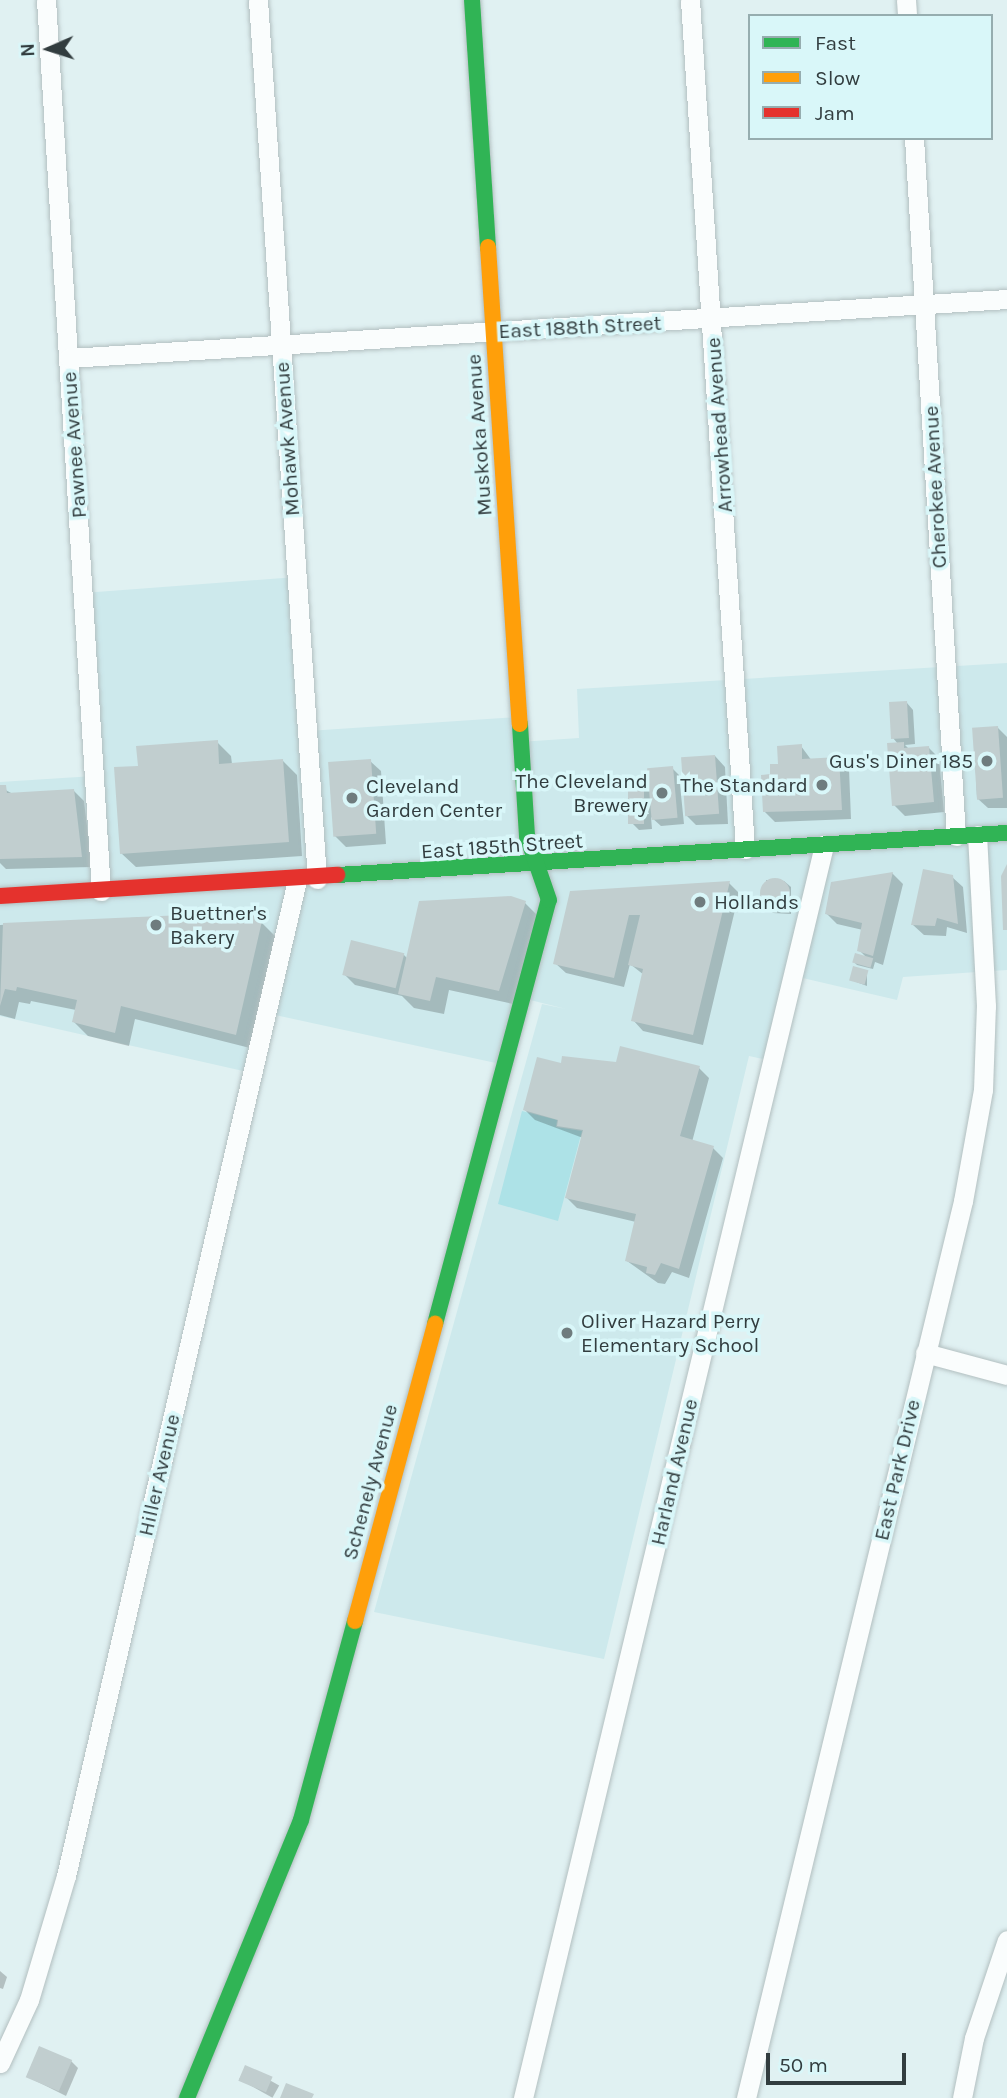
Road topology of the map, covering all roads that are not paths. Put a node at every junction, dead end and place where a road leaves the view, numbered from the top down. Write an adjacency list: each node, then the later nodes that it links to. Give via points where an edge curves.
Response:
1 (46, 0): 11 (street, Pawnee Avenue)
2 (258, 0): 10 (street, Mohawk Avenue)
3 (472, 0): 9 (street, Muskoka Avenue)
4 (690, 0): 8 (street, Arrowhead Avenue)
5 (914, 140): 7 (street, Cherokee Avenue)
6 (1007, 299): 7 (street, East 188th Street)
7 (924, 304): 8 (street, East 188th Street); 14 (street, Cherokee Avenue)
8 (712, 320): 9 (street, East 188th Street); 16 (street, Arrowhead Avenue)
9 (494, 331): 10 (street, East 188th Street); 17 (street, Muskoka Avenue, via 519,742 527,836)
10 (281, 345): 11 (street, East 188th Street); 18 (street, Mohawk Avenue)
11 (69, 358): 19 (street, Pawnee Avenue)
12 (1007, 833): 13 (street, East 185th Street)
13 (977, 835): 14 (street, East 185th Street); 21 (street, East Park Drive, via 986,1006 983,1090 963,1202)
14 (956, 836): 15 (street, East 185th Street)
15 (824, 845): 16 (street, East 185th Street); 26 (street, Harland Avenue)
16 (745, 849): 17 (street, East 185th Street)
17 (537, 866): 18 (street, East 185th Street); 25 (street, Schenely Avenue, via 549,900 301,1820)
18 (307, 879): 19 (street, East 185th Street); 24 (street, Hiller Avenue, via 66,1876 29,2000)
19 (101, 891): 20 (street, East 185th Street)
20 (0, 897)
21 (925, 1353): 22 (street); 27 (street, East Park Drive)
22 (1007, 1374)
23 (1007, 1940): 28 (street, via 974,2038)
24 (0, 2063)
25 (187, 2098)
26 (523, 2098)
27 (746, 2098)
28 (962, 2098)

